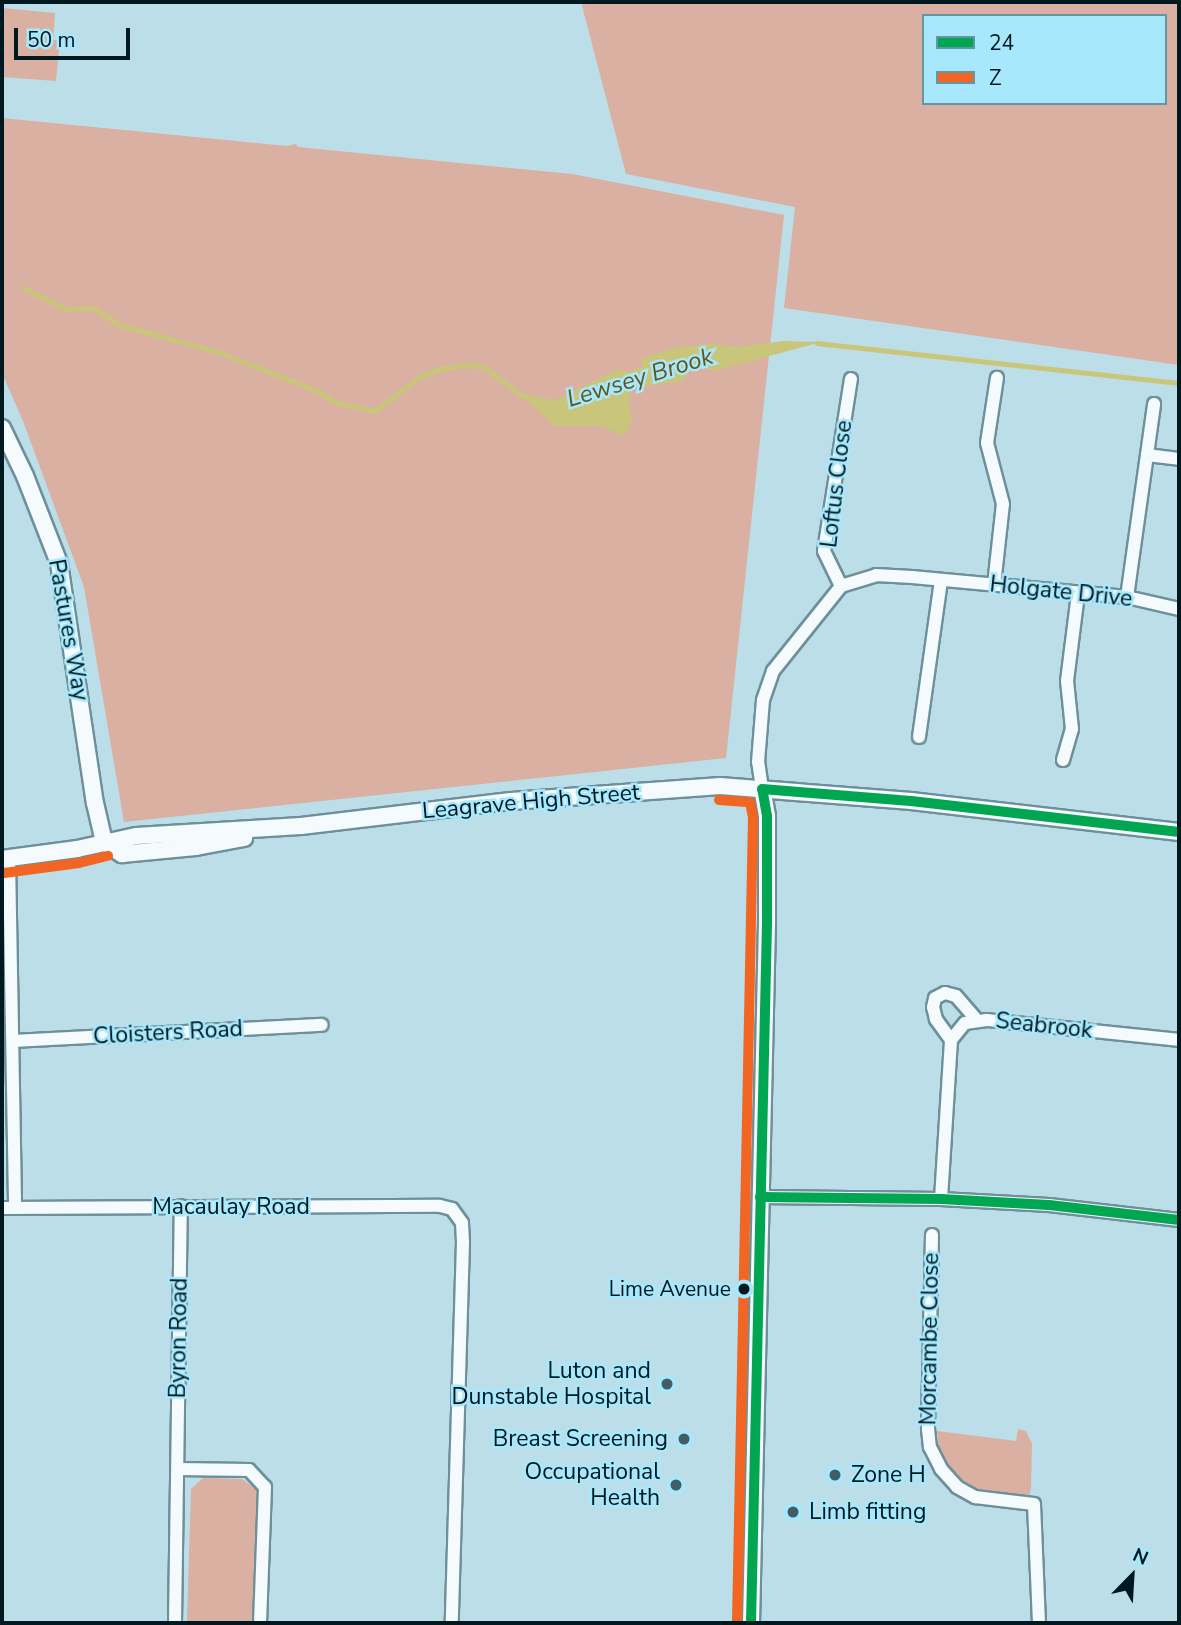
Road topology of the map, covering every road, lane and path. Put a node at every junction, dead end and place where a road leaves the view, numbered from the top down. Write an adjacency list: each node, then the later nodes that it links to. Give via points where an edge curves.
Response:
1 (997, 378): 8 (street, via 987,443 1003,504)
2 (851, 379): 9 (street, Loftus Close, via 824,551)
3 (1154, 404): 5 (street)
4 (2, 428): 17 (street, Pastures Way, via 59,563)
5 (1147, 455): 6 (street); 11 (street)
6 (1179, 459)
7 (941, 581): 8 (street, Holgate Drive); 9 (street, Holgate Drive, via 876,575); 13 (street)
8 (994, 584): 10 (street, Holgate Drive)
9 (841, 586): 15 (street, via 773,671 763,701 758,762)
10 (1078, 594): 11 (street, Holgate Drive); 14 (street, via 1067,681 1072,729)
11 (1127, 597): 12 (street, Holgate Drive)
12 (1179, 609)
13 (919, 737)
14 (1063, 760)
15 (762, 789): 16 (street, Leagrave High Street, via 911,800); 17 (street, Leagrave High Street, via 720,786 535,800); 24 (street, via 767,845)
16 (1179, 832)
17 (104, 842): 18 (street, Leagrave High Street)
18 (5, 858): 22 (street)
19 (977, 1020): 21 (street, Seabrook, via 965,1023); 21 (street, via 956,996 945,993 935,998 936,1019); 23 (street, Seabrook)
20 (322, 1025): 22 (street, Cloisters Road)
21 (951, 1040): 25 (street)
22 (14, 1041): 27 (street)
23 (1179, 1041)
24 (760, 1197): 25 (street); 34 (street)
25 (941, 1199): 28 (street, via 1049,1205)
26 (181, 1206): 27 (street, Macaulay Road); 30 (street, Byron Road); 33 (street, Macaulay Road, via 440,1206 458,1215 463,1242)
27 (8, 1208)
28 (1179, 1220)
29 (932, 1235): 35 (street, Morcambe Close, via 930,1447 957,1487 975,1497 1034,1504)
30 (178, 1469): 31 (street, Byron Road); 32 (street, via 249,1470 265,1487)
31 (175, 1623)
32 (260, 1623)
33 (452, 1623)
34 (751, 1623)
35 (1039, 1623)

